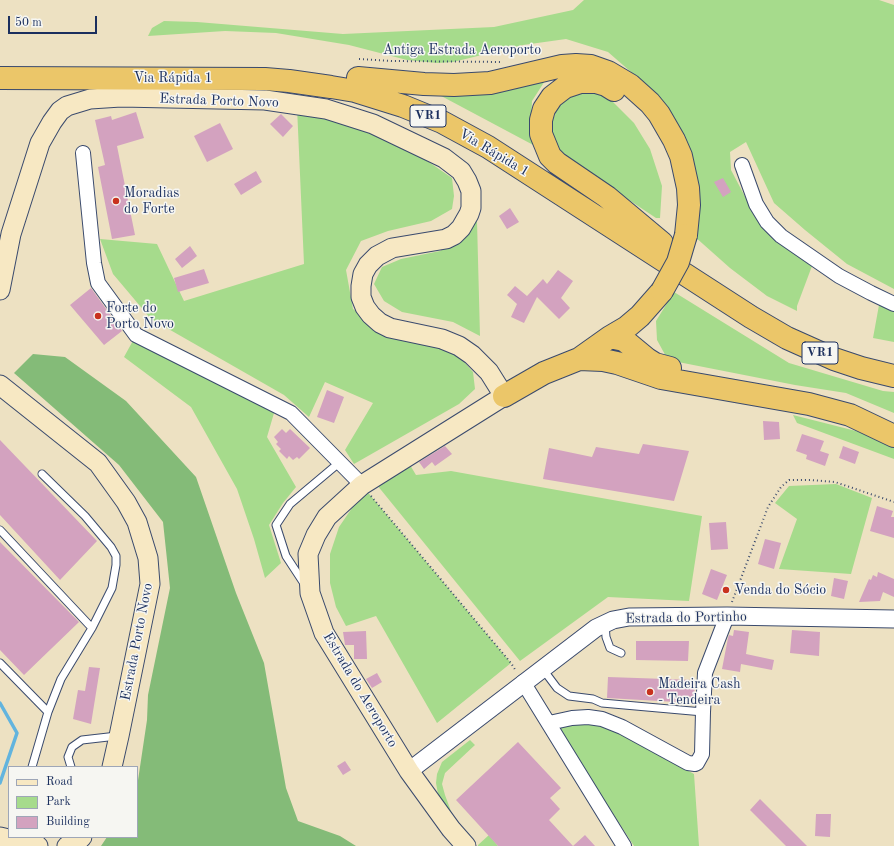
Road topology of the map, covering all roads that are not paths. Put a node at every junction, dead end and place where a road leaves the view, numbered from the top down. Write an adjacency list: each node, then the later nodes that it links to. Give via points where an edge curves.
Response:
1 (0, 64): 3 (highway, Via Rápida 1 / VR1)
2 (359, 68): 3 (highway, Via Rápida 1 / VR1, via 314,69 266,65); 7 (highway, Via Rápida 1 / VR1, via 492,132); 7 (highway, via 424,84 454,85 490,83 562,66 591,66 608,72 630,85 650,103 659,114 681,156 689,204)
3 (53, 71): 4 (highway, Via Rápida 1 / VR1); 17 (highway, Via Rápida 1 / VR1, via 289,80 355,91 403,106 442,122 488,147 787,338 834,359)
4 (0, 78)
5 (83, 153): 22 (street, via 98,283 136,335 291,413)
6 (742, 165): 10 (street, via 756,204 767,222 781,236 840,276)
7 (674, 236): 7 (highway, via 607,197 550,156 540,127 544,109 552,97 572,84 596,82 618,92 645,116 666,149 672,167 677,197); 8 (highway, bridge, via 678,262); 14 (highway, Via Rápida 1 / VR1, via 755,304 790,324 833,343)
8 (657, 287): 11 (highway); 12 (highway)
9 (0, 290): 19 (main road, Estrada Porto Novo, via 11,234 40,144 52,122 67,106 90,99 121,98 265,100 326,109 373,124 444,158 461,171 471,191 471,208 461,228 446,239 392,248 377,256 363,274 361,297 368,311 380,323 390,328 442,339 459,346 489,372)
10 (894, 304)
11 (640, 316): 12 (highway, via 627,327); 15 (highway, via 637,330)
12 (608, 333): 13 (highway); 15 (highway, via 624,340); 16 (highway, via 591,337 573,348)
13 (579, 359): 15 (highway); 16 (highway)
14 (894, 361)
15 (638, 363): 20 (highway, via 769,385 833,400 854,406); 21 (highway, via 661,378 809,404 850,415)
16 (544, 373): 19 (highway)
17 (894, 376)
18 (0, 385): 38 (main road, Estrada Porto Novo, via 98,463 137,522 148,558 150,584)
19 (504, 396): 24 (main road, Estrada do Aeroporto)
20 (894, 424)
21 (894, 436)
22 (340, 462): 24 (street); 26 (lane, via 290,504 276,525 286,556)
23 (42, 474): 30 (lane, via 100,534 116,556 112,588)
24 (362, 485): 26 (main road, Estrada do Aeroporto, via 327,517 316,536 308,554)
25 (0, 530): 30 (lane)
26 (310, 593): 42 (main road, Estrada do Aeroporto, via 324,633)
27 (727, 616): 28 (street, Estrada do Portinho); 29 (street, Estrada do Portinho, via 630,617); 36 (street, via 705,673)
28 (894, 619)
29 (605, 624): 31 (lane, via 610,648); 33 (street, Estrada do Portinho)
30 (92, 628): 35 (lane, via 61,679)
31 (621, 653)
32 (0, 663): 35 (lane)
33 (542, 668): 34 (street, Estrada do Portinho); 36 (lane, via 557,688 569,696 594,699 602,703)
34 (523, 682): 37 (street); 42 (street, Estrada do Portinho)
35 (48, 712): 39 (lane)
36 (703, 712): 37 (street, via 702,754 695,764 602,719 572,718)
37 (549, 723): 48 (street)
38 (120, 736): 40 (lane, via 82,740 72,747 68,757); 41 (main road, Estrada Porto Novo)
39 (32, 766)
40 (71, 766)
41 (112, 766)
42 (409, 771): 47 (main road, Estrada do Aeroporto)
43 (0, 837): 45 (main road)
44 (81, 838): 46 (main road)
45 (38, 846)
46 (67, 846)
47 (466, 846)
48 (624, 846)

